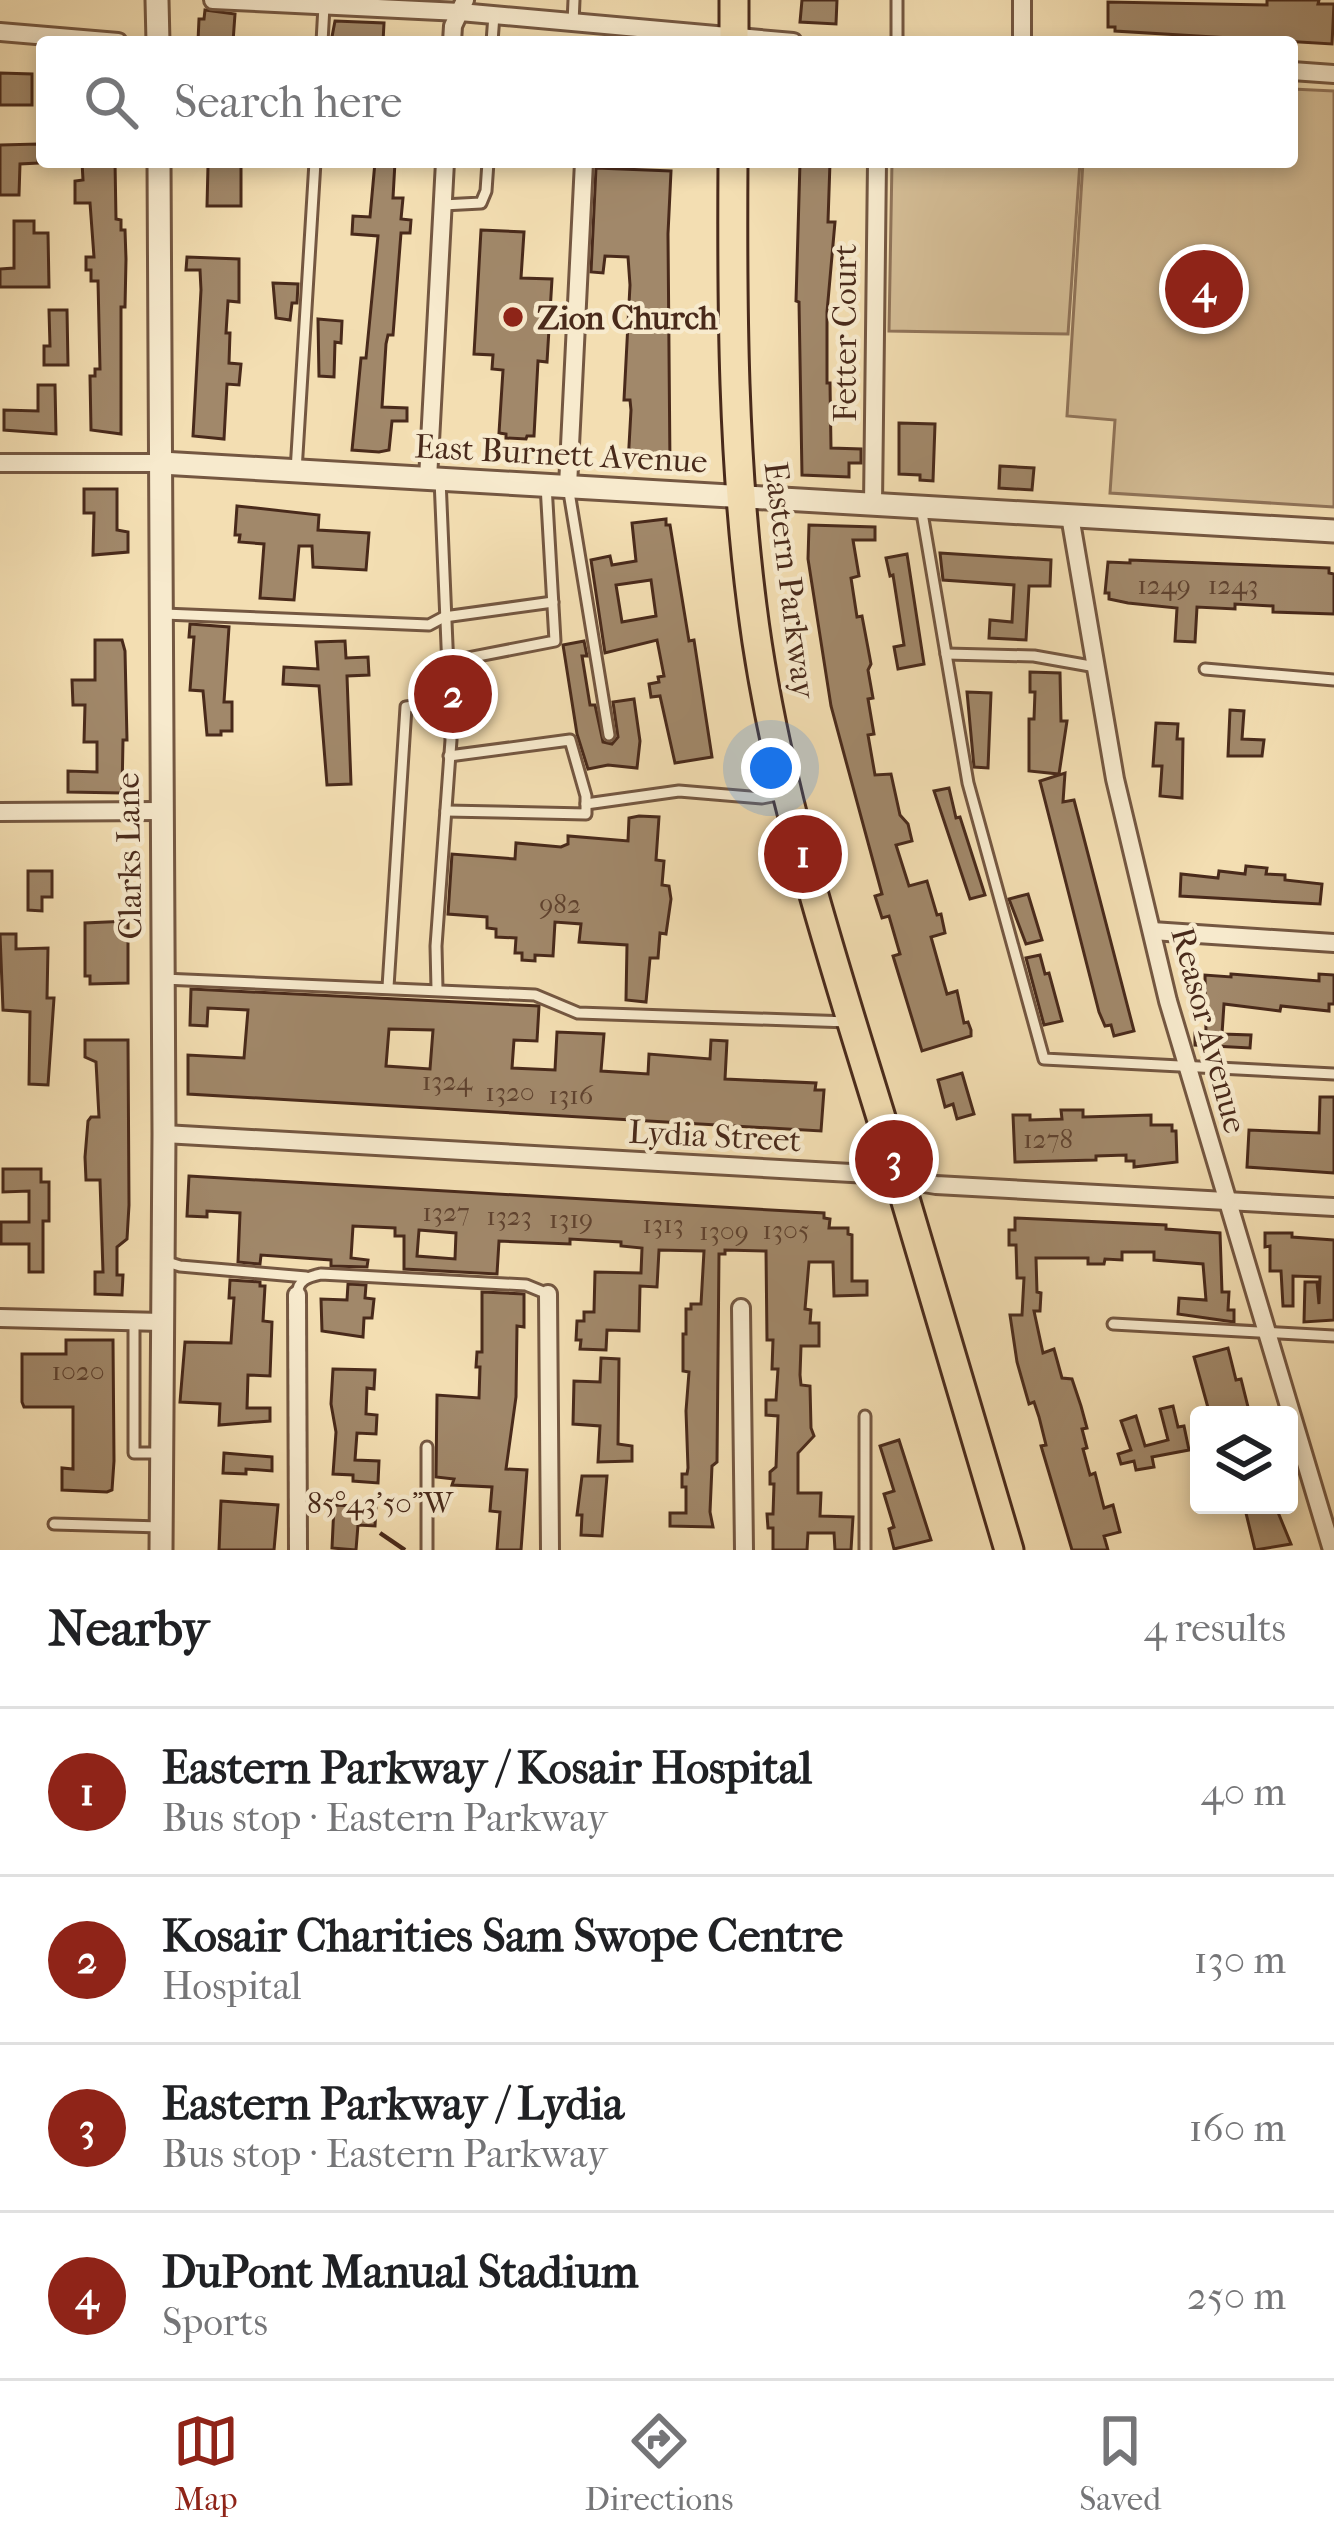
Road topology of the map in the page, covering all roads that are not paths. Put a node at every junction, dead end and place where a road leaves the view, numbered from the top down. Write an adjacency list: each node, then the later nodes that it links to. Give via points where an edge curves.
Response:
1 (157, 0): 13 (street)
2 (212, 0): 7 (street)
3 (574, 0): 10 (lane)
4 (734, 0): 18 (main road)
5 (897, 0): 19 (lane)
6 (1022, 0): 20 (street)
7 (324, 6): 8 (street); 14 (lane)
8 (462, 6): 9 (street); 15 (street)
9 (494, 15): 10 (street); 16 (lane)
10 (585, 30): 17 (street)
11 (0, 32): 12 (street)
12 (47, 36)
13 (158, 36)
14 (322, 36)
15 (454, 36)
16 (492, 36)
17 (674, 36)
18 (734, 36)
19 (897, 36)
20 (1022, 36)
21 (1298, 71): 22 (street)
22 (1334, 74)
23 (159, 168): 32 (street, Clarks Lane)
24 (315, 168): 33 (lane)
25 (446, 168): 30 (street)
26 (488, 168): 30 (lane, via 481,203)
27 (584, 168): 35 (street)
28 (734, 168): 36 (main road, Eastern Parkway)
29 (877, 168): 37 (street, Fetter Court)
30 (443, 206): 34 (street)
31 (0, 463): 32 (street, East Burnett Avenue)
32 (161, 463): 33 (street, East Burnett Avenue); 42 (street, Clarks Lane)
33 (296, 471): 34 (street, East Burnett Avenue)
34 (434, 479): 35 (street, East Burnett Avenue); 43 (lane)
35 (557, 486): 36 (street, East Burnett Avenue); 41 (lane); 50 (lane)
36 (741, 497): 37 (street, East Burnett Avenue); 52 (main road, Eastern Parkway, via 752,608)
37 (873, 504): 38 (street, East Burnett Avenue)
38 (921, 507): 39 (street, East Burnett Avenue); 44 (lane)
39 (1070, 516): 40 (street, East Burnett Avenue); 46 (street, Reasor Avenue)
40 (1334, 531)
41 (553, 602): 43 (lane); 45 (lane, via 555,641)
42 (159, 614): 43 (lane, via 429,625); 54 (street, Clarks Lane)
43 (444, 617): 45 (lane)
44 (946, 654): 46 (lane); 63 (lane, via 972,802 1044,1059)
45 (447, 662): 49 (lane)
46 (1096, 667): 57 (street, Reasor Avenue)
47 (1205, 669): 48 (lane)
48 (1334, 680)
49 (449, 700): 51 (lane); 60 (lane, via 406,707)
50 (609, 736)
51 (449, 756): 53 (lane, via 570,740); 55 (lane)
52 (788, 794): 53 (lane, via 679,791); 62 (main road, Eastern Parkway)
53 (586, 807): 55 (lane, via 586,814)
54 (161, 811): 56 (street); 59 (street, Clarks Lane)
55 (446, 811): 61 (lane)
56 (0, 812)
57 (1152, 931): 58 (street); 63 (street, Reasor Avenue)
58 (1334, 943)
59 (163, 979): 60 (lane); 65 (street, Clarks Lane)
60 (388, 987): 61 (lane)
61 (437, 989): 62 (lane, via 535,995 578,1013)
62 (852, 1022): 66 (main road, Eastern Parkway)
63 (1186, 1065): 64 (lane); 67 (street, Reasor Avenue)
64 (1334, 1074)
65 (164, 1134): 66 (street, Lydia Street); 69 (street, Clarks Lane)
66 (900, 1180): 67 (street, Lydia Street); 90 (main road, Eastern Parkway)
67 (1227, 1202): 68 (street, Lydia Street); 78 (street, Reasor Avenue)
68 (1334, 1207)
69 (164, 1261): 70 (lane); 76 (street, Clarks Lane)
70 (306, 1277): 71 (lane); 72 (lane, via 526,1285)
71 (297, 1294): 85 (street)
72 (548, 1294): 87 (street)
73 (741, 1308): 88 (street)
74 (0, 1318): 75 (street)
75 (134, 1321): 76 (street); 82 (lane, via 134,1453)
76 (162, 1322): 82 (street, Clarks Lane)
77 (1113, 1324): 78 (lane)
78 (1267, 1334): 79 (lane); 91 (street, Reasor Avenue)
79 (1334, 1336)
80 (865, 1416): 89 (lane)
81 (427, 1447): 86 (lane)
82 (163, 1453): 84 (street, Clarks Lane)
83 (54, 1524): 84 (lane)
84 (161, 1539)
85 (298, 1550)
86 (427, 1550)
87 (550, 1550)
88 (744, 1550)
89 (865, 1550)
90 (1010, 1550)
91 (1333, 1550)

